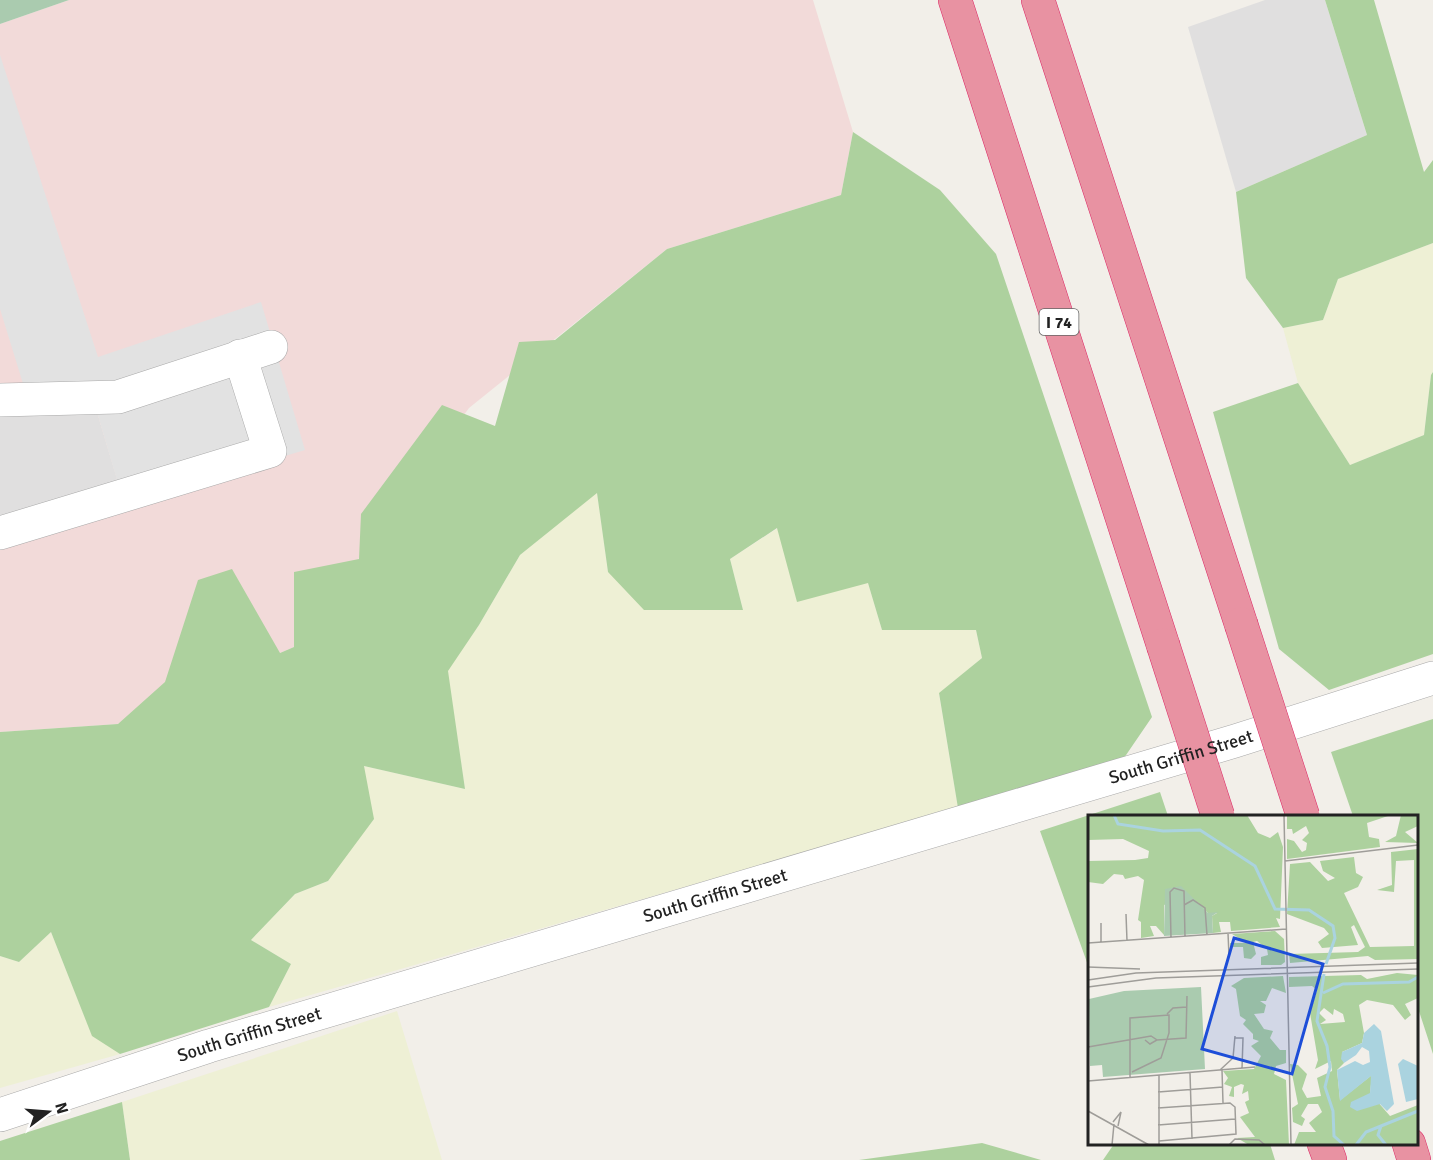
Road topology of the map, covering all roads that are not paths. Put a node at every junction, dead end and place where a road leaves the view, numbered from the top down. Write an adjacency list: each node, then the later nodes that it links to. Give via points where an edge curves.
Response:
1 (955, 0): 8 (highway, I 74, bridge)
2 (1038, 0): 9 (highway, bridge)
3 (271, 346): 4 (street)
4 (240, 356): 5 (street, via 118,398); 6 (street, via 270,451)
5 (0, 400)
6 (0, 533)
7 (1433, 678): 10 (street, South Griffin Street, via 1235,741 209,1046)
8 (1218, 815)
9 (1303, 815)
10 (0, 1115)
11 (1325, 1145): 13 (highway)
12 (1409, 1145): 14 (highway)
13 (1330, 1160)
14 (1414, 1160)

